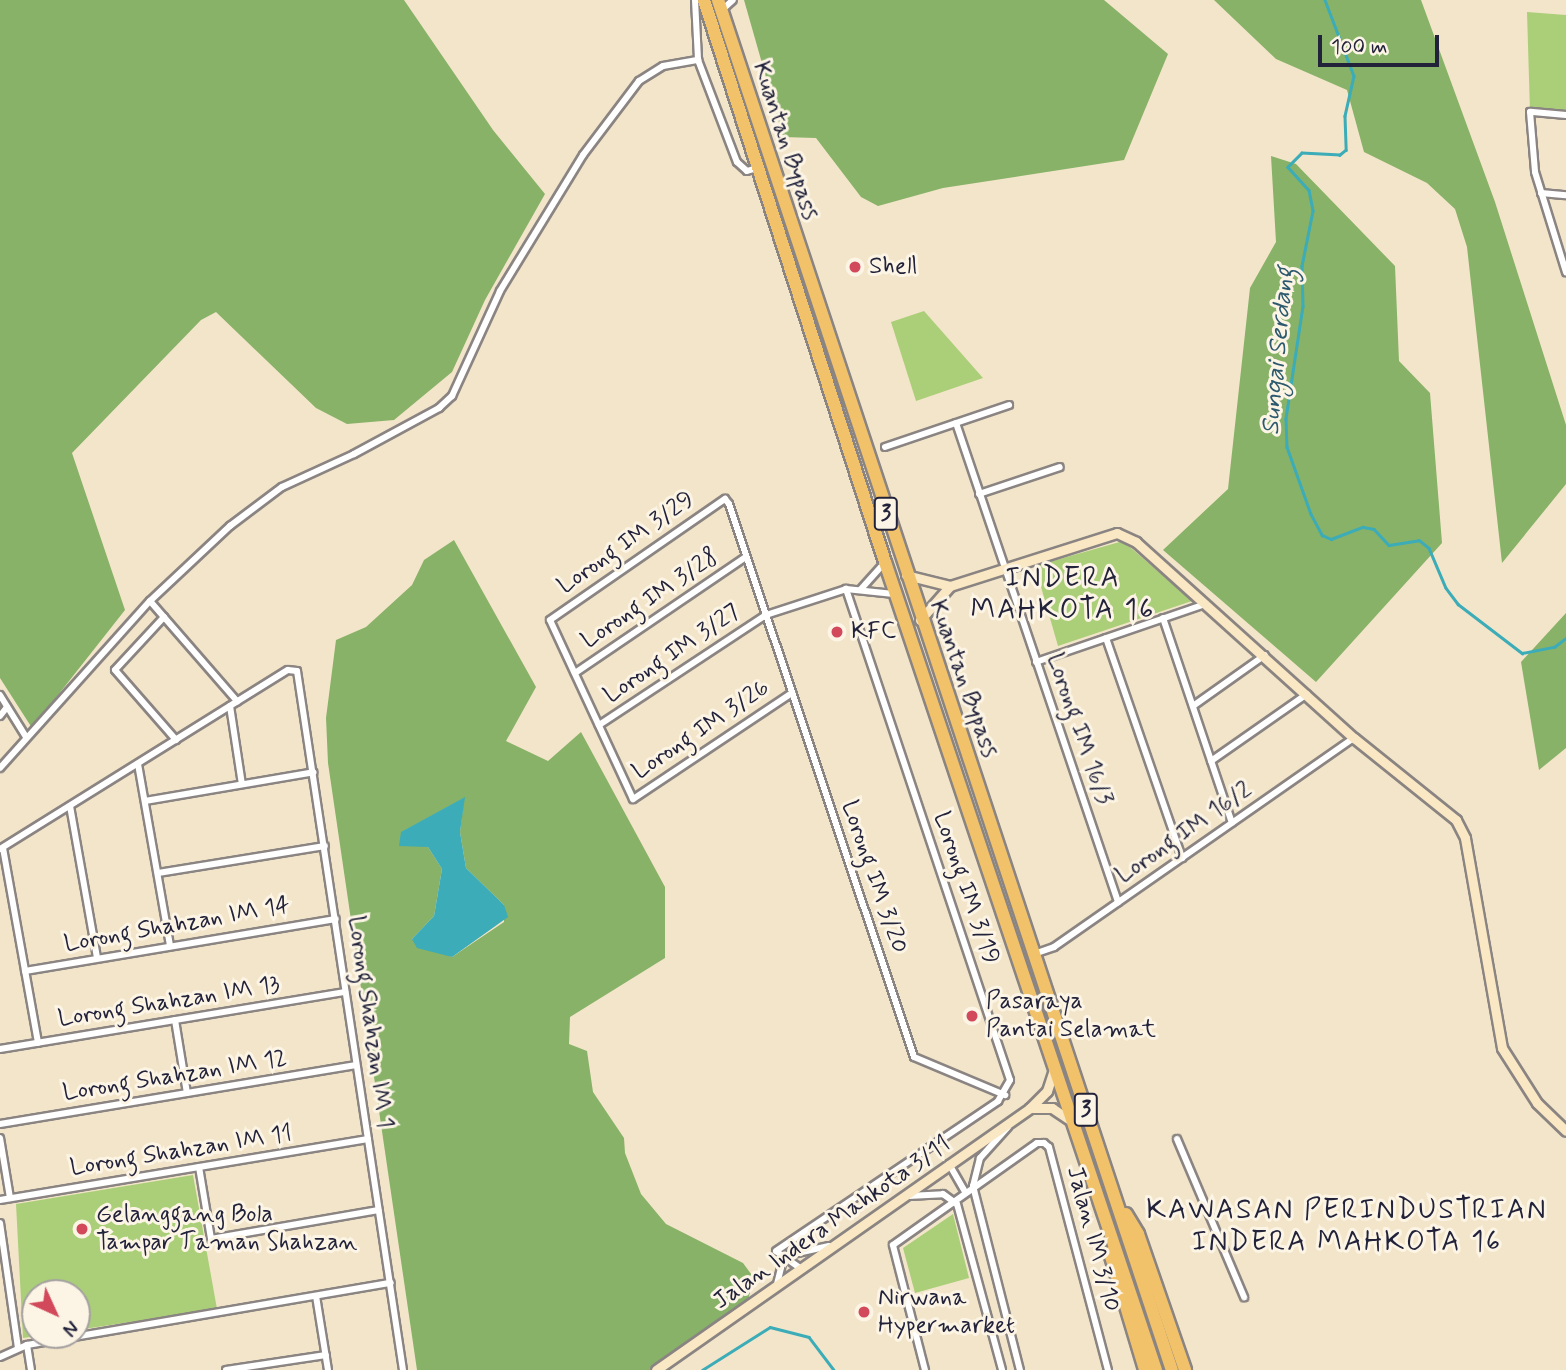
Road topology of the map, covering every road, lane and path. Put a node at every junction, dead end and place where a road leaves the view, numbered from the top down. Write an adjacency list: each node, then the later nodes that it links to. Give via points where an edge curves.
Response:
1 (695, 0): 5 (street)
2 (704, 0): 7 (highway, Kuantan Bypass / 3)
3 (733, 0): 4 (street)
4 (720, 5): 20 (highway, Kuantan Bypass / 3)
5 (698, 61): 7 (street, via 737,162 747,171); 25 (street, via 650,72 610,116 500,291 452,396 439,408 354,454 282,487 230,526)
6 (1566, 115): 8 (street, via 1530,112 1532,155)
7 (757, 168): 18 (highway, Kuantan Bypass / 3)
8 (1541, 193): 9 (street); 10 (street)
9 (1566, 195)
10 (1566, 270)
11 (1009, 405): 12 (street)
12 (956, 423): 13 (street); 15 (street, Lorong IM 16/3)
13 (885, 447)
14 (1060, 467): 15 (street)
15 (979, 494): 19 (street, Lorong IM 16/3)
16 (725, 499): 17 (street, Lorong IM 3/20); 34 (street, Lorong IM 3/29, via 550,620)
17 (746, 557): 27 (street, Lorong IM 3/20); 34 (street, Lorong IM 3/28)
18 (885, 562): 23 (street); 24 (highway, Kuantan Bypass / 3)
19 (1004, 568): 21 (street); 26 (street, via 1117,533 1136,542); 33 (street, Lorong IM 16/3)
20 (906, 575): 21 (street); 30 (highway, Kuantan Bypass / 3)
21 (950, 586): 30 (street)
22 (846, 589): 23 (street, Lorong IM 3/27); 27 (street, Lorong IM 3/27); 72 (street, Lorong IM 3/19, via 1010,1080)
23 (861, 589): 24 (street, Lorong IM 3/27)
24 (896, 595): 69 (highway, Kuantan Bypass / 3)
25 (150, 601): 28 (street); 44 (street)
26 (1207, 603): 29 (street); 32 (street)
27 (766, 615): 35 (street, Lorong IM 3/20); 43 (street, Lorong IM 3/27)
28 (164, 617): 38 (street); 46 (street, via 115,670)
29 (1163, 618): 31 (street); 40 (street)
30 (920, 620): 62 (highway, Kuantan Bypass / 3)
31 (1106, 638): 33 (street); 57 (street)
32 (1265, 655): 36 (street); 40 (street)
33 (1036, 662): 59 (street, Lorong IM 16/3)
34 (575, 673): 43 (street)
35 (792, 693): 43 (street, Lorong IM 3/26, via 633,799); 72 (street, Lorong IM 3/20, via 914,1057)
36 (1307, 694): 45 (street); 47 (street)
37 (0, 695): 41 (street)
38 (237, 701): 39 (street); 50 (street, Lorong Shahzan IM 1, via 292,668 300,679)
39 (230, 706): 46 (street); 51 (street)
40 (1192, 706): 47 (street)
41 (7, 707): 42 (street); 44 (street)
42 (0, 716)
43 (599, 725)
44 (26, 737): 49 (street)
45 (1354, 738): 54 (street, Lorong IM 16/2); 77 (street, via 1462,828 1502,1048 1537,1103)
46 (176, 740): 48 (street)
47 (1211, 761): 54 (street)
48 (138, 764): 52 (street); 53 (street)
49 (0, 768)
50 (314, 772): 51 (street); 55 (street, Lorong Shahzan IM 1)
51 (242, 784): 52 (street)
52 (145, 801): 58 (street)
53 (70, 806): 56 (street); 63 (street)
54 (1232, 823): 57 (street, Lorong IM 16/2)
55 (325, 846): 58 (street); 60 (street, Lorong Shahzan IM 1)
56 (1, 849): 64 (street)
57 (1182, 858): 59 (street, Lorong IM 16/2)
58 (158, 873): 61 (street)
59 (1118, 902): 62 (street, Lorong IM 16/2, via 1054,947)
60 (336, 919): 61 (street, Lorong Shahzan IM 14); 65 (street, Lorong Shahzan IM 1)
61 (170, 946): 63 (street, Lorong Shahzan IM 14)
62 (1033, 955): 85 (highway, Kuantan Bypass / 3)
63 (97, 958): 64 (street, Lorong Shahzan IM 14)
64 (25, 971): 67 (street)
65 (345, 992): 66 (street, Lorong Shahzan IM 13); 70 (street, Lorong Shahzan IM 1)
66 (175, 1020): 67 (street, Lorong Shahzan IM 13); 71 (street)
67 (38, 1043): 68 (street, Lorong Shahzan IM 13)
68 (0, 1049)
69 (1054, 1061): 73 (street, Jalan Indera Mahkota 3/11, via 1047,1091); 76 (highway, Kuantan Bypass / 3)
70 (356, 1065): 71 (street, Lorong Shahzan IM 12); 79 (street, Lorong Shahzan IM 1)
71 (187, 1093): 75 (street, Lorong Shahzan IM 12)
72 (1005, 1095): 94 (street, via 776,1251)
73 (1030, 1108): 74 (street, Jalan Indera Mahkota 3/11); 76 (street, via 1052,1108)
74 (1014, 1120): 81 (street, Jalan Indera Mahkota 3/11); 83 (street, via 980,1158)
75 (0, 1124)
76 (1075, 1125): 91 (highway, Kuantan Bypass / 3)
77 (1566, 1131)
78 (0, 1138): 86 (street)
79 (368, 1139): 82 (street, Lorong Shahzan IM 11); 90 (street, Lorong Shahzan IM 1)
80 (1177, 1139): 99 (street)
81 (949, 1164): 84 (street); 89 (street, Jalan Indera Mahkota 3/11)
82 (199, 1167): 86 (street, Lorong Shahzan IM 11); 90 (street, via 211,1239)
83 (973, 1186): 84 (street, Jalan IM 3/10); 113 (street); 114 (street, Jalan IM 3/10, via 1037,1143 1049,1147)
84 (965, 1192): 87 (street, Jalan IM 3/10)
85 (1113, 1193): 117 (highway, Kuantan Bypass / 3); 118 (highway, via 1138,1234)
86 (10, 1198): 88 (street, Lorong Shahzan IM 11)
87 (953, 1199): 89 (street, via 927,1193); 111 (street, Jalan IM 3/10, via 893,1245); 112 (street, via 960,1210)
88 (0, 1200)
89 (887, 1205): 93 (street, Jalan Indera Mahkota 3/11)
90 (379, 1210): 96 (street, Lorong Shahzan IM 1)
91 (1104, 1217): 115 (highway, via 1113,1273); 116 (highway, Kuantan Bypass / 3)
92 (0, 1223): 102 (street)
93 (831, 1245): 94 (street); 95 (street, Jalan Indera Mahkota 3/11)
94 (784, 1256): 95 (street); 97 (street)
95 (800, 1268): 97 (street, Jalan Indera Mahkota 3/11)
96 (391, 1283): 98 (street); 109 (street, Lorong Shahzan IM 1)
97 (777, 1286): 110 (street, Jalan Indera Mahkota 3/11)
98 (316, 1296): 100 (street); 104 (street)
99 (1244, 1297)
100 (91, 1334)
101 (21, 1347): 102 (street)
102 (18, 1348): 105 (street)
103 (28, 1349): 106 (street)
104 (326, 1354): 107 (street); 108 (street)
105 (0, 1357)
106 (31, 1370)
107 (226, 1370)
108 (328, 1370)
109 (403, 1370)
110 (656, 1370)
111 (925, 1370)
112 (1002, 1370)
113 (1020, 1370)
114 (1108, 1370)
115 (1145, 1370)
116 (1156, 1370)
117 (1172, 1370)
118 (1185, 1370)

